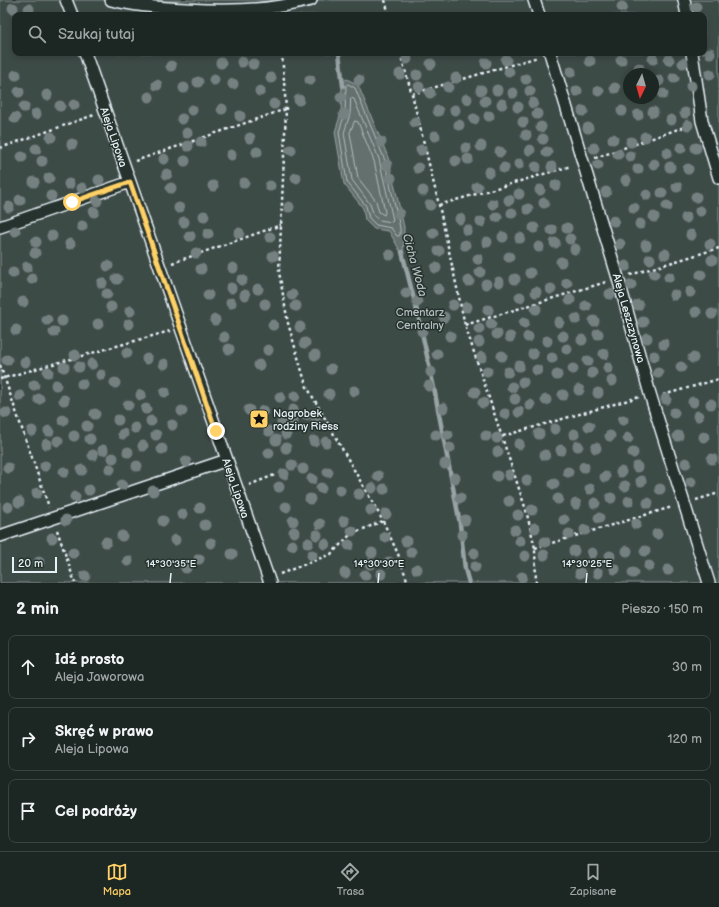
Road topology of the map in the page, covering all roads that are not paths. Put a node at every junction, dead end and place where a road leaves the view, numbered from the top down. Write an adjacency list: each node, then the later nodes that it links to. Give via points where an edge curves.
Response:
1 (66, 0): 6 (street)
2 (110, 0): 3 (street, via 156,7 224,11 279,8)
3 (311, 0)
4 (534, 0): 7 (street)
5 (684, 0): 8 (street)
6 (71, 12)
7 (538, 12)
8 (686, 12)
9 (86, 56): 13 (street, Aleja Lipowa)
10 (551, 56): 18 (street, Aleja Leszczynowa, via 650,394)
11 (692, 56): 12 (street, via 702,121)
12 (719, 178)
13 (130, 182): 14 (street); 15 (street, Aleja Lipowa)
14 (0, 227)
15 (227, 460): 16 (street); 17 (street, Aleja Lipowa)
16 (0, 536)
17 (269, 581)
18 (709, 583)

